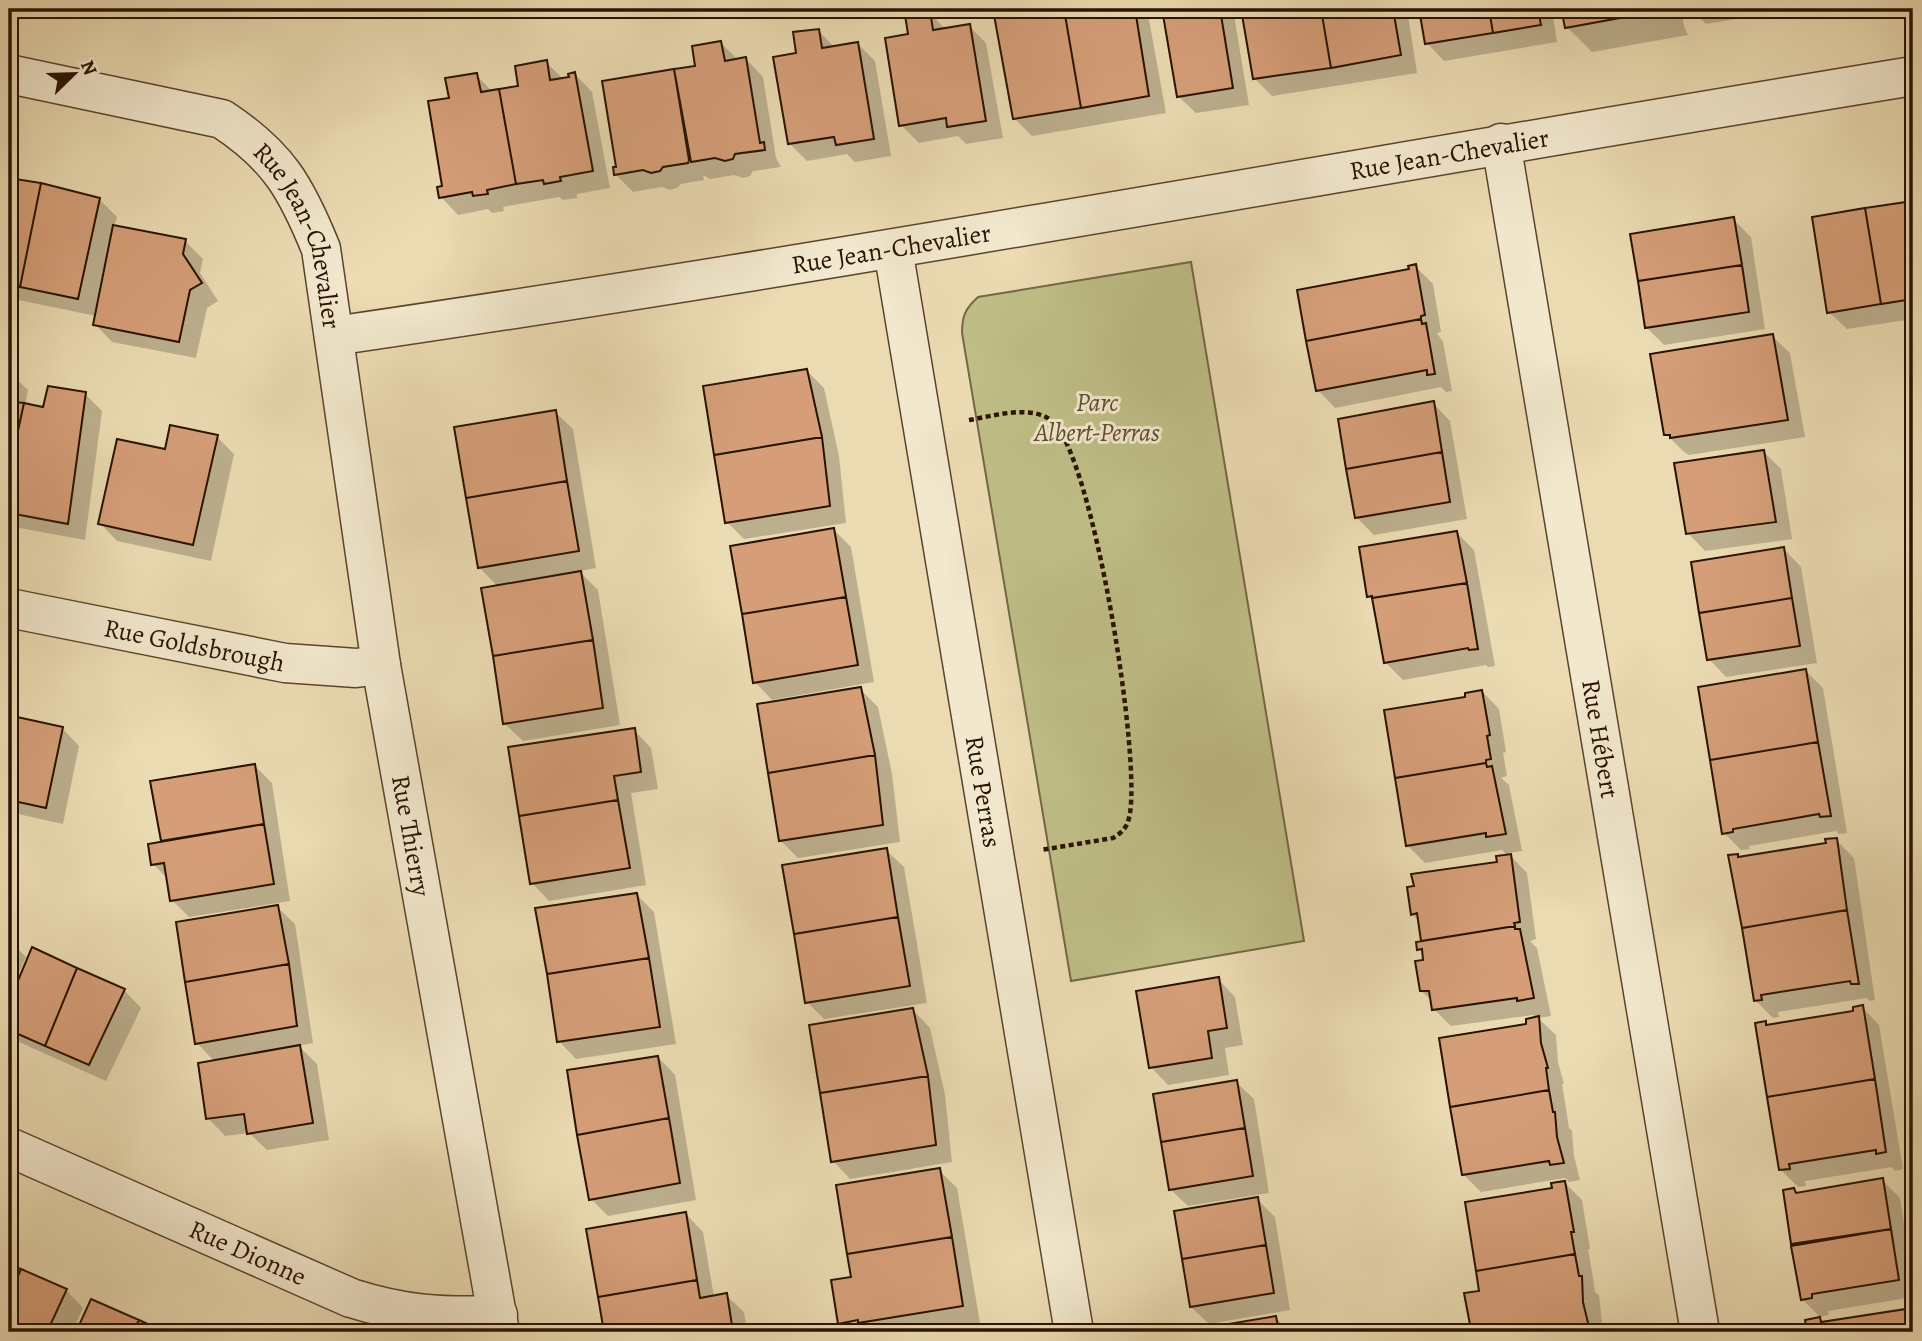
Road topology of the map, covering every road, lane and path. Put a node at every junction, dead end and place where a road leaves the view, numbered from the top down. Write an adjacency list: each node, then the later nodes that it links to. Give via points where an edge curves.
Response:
1 (9, 74): 5 (street, Rue Jean-Chevalier, via 222,118 247,136 271,157 304,205 321,248)
2 (1913, 76): 3 (street, Rue Jean-Chevalier)
3 (1501, 143): 4 (street, Rue Jean-Chevalier); 13 (street, Rue Hébert)
4 (893, 249): 5 (street, Rue Jean-Chevalier); 12 (street, Rue Perras)
5 (334, 336): 8 (street, Rue Thierry)
6 (969, 420): 9 (path, via 1035,413 1061,431 1098,542 1125,699 1132,772 1129,821 1112,838)
7 (9, 608): 8 (street, Rue Goldsbrough, via 285,663 356,668)
8 (381, 665): 11 (street, Rue Thierry)
9 (1041, 850)
10 (9, 1147): 11 (street, Rue Dionne, via 351,1298 384,1308)
11 (499, 1324)
12 (1074, 1332)
13 (1700, 1332)

